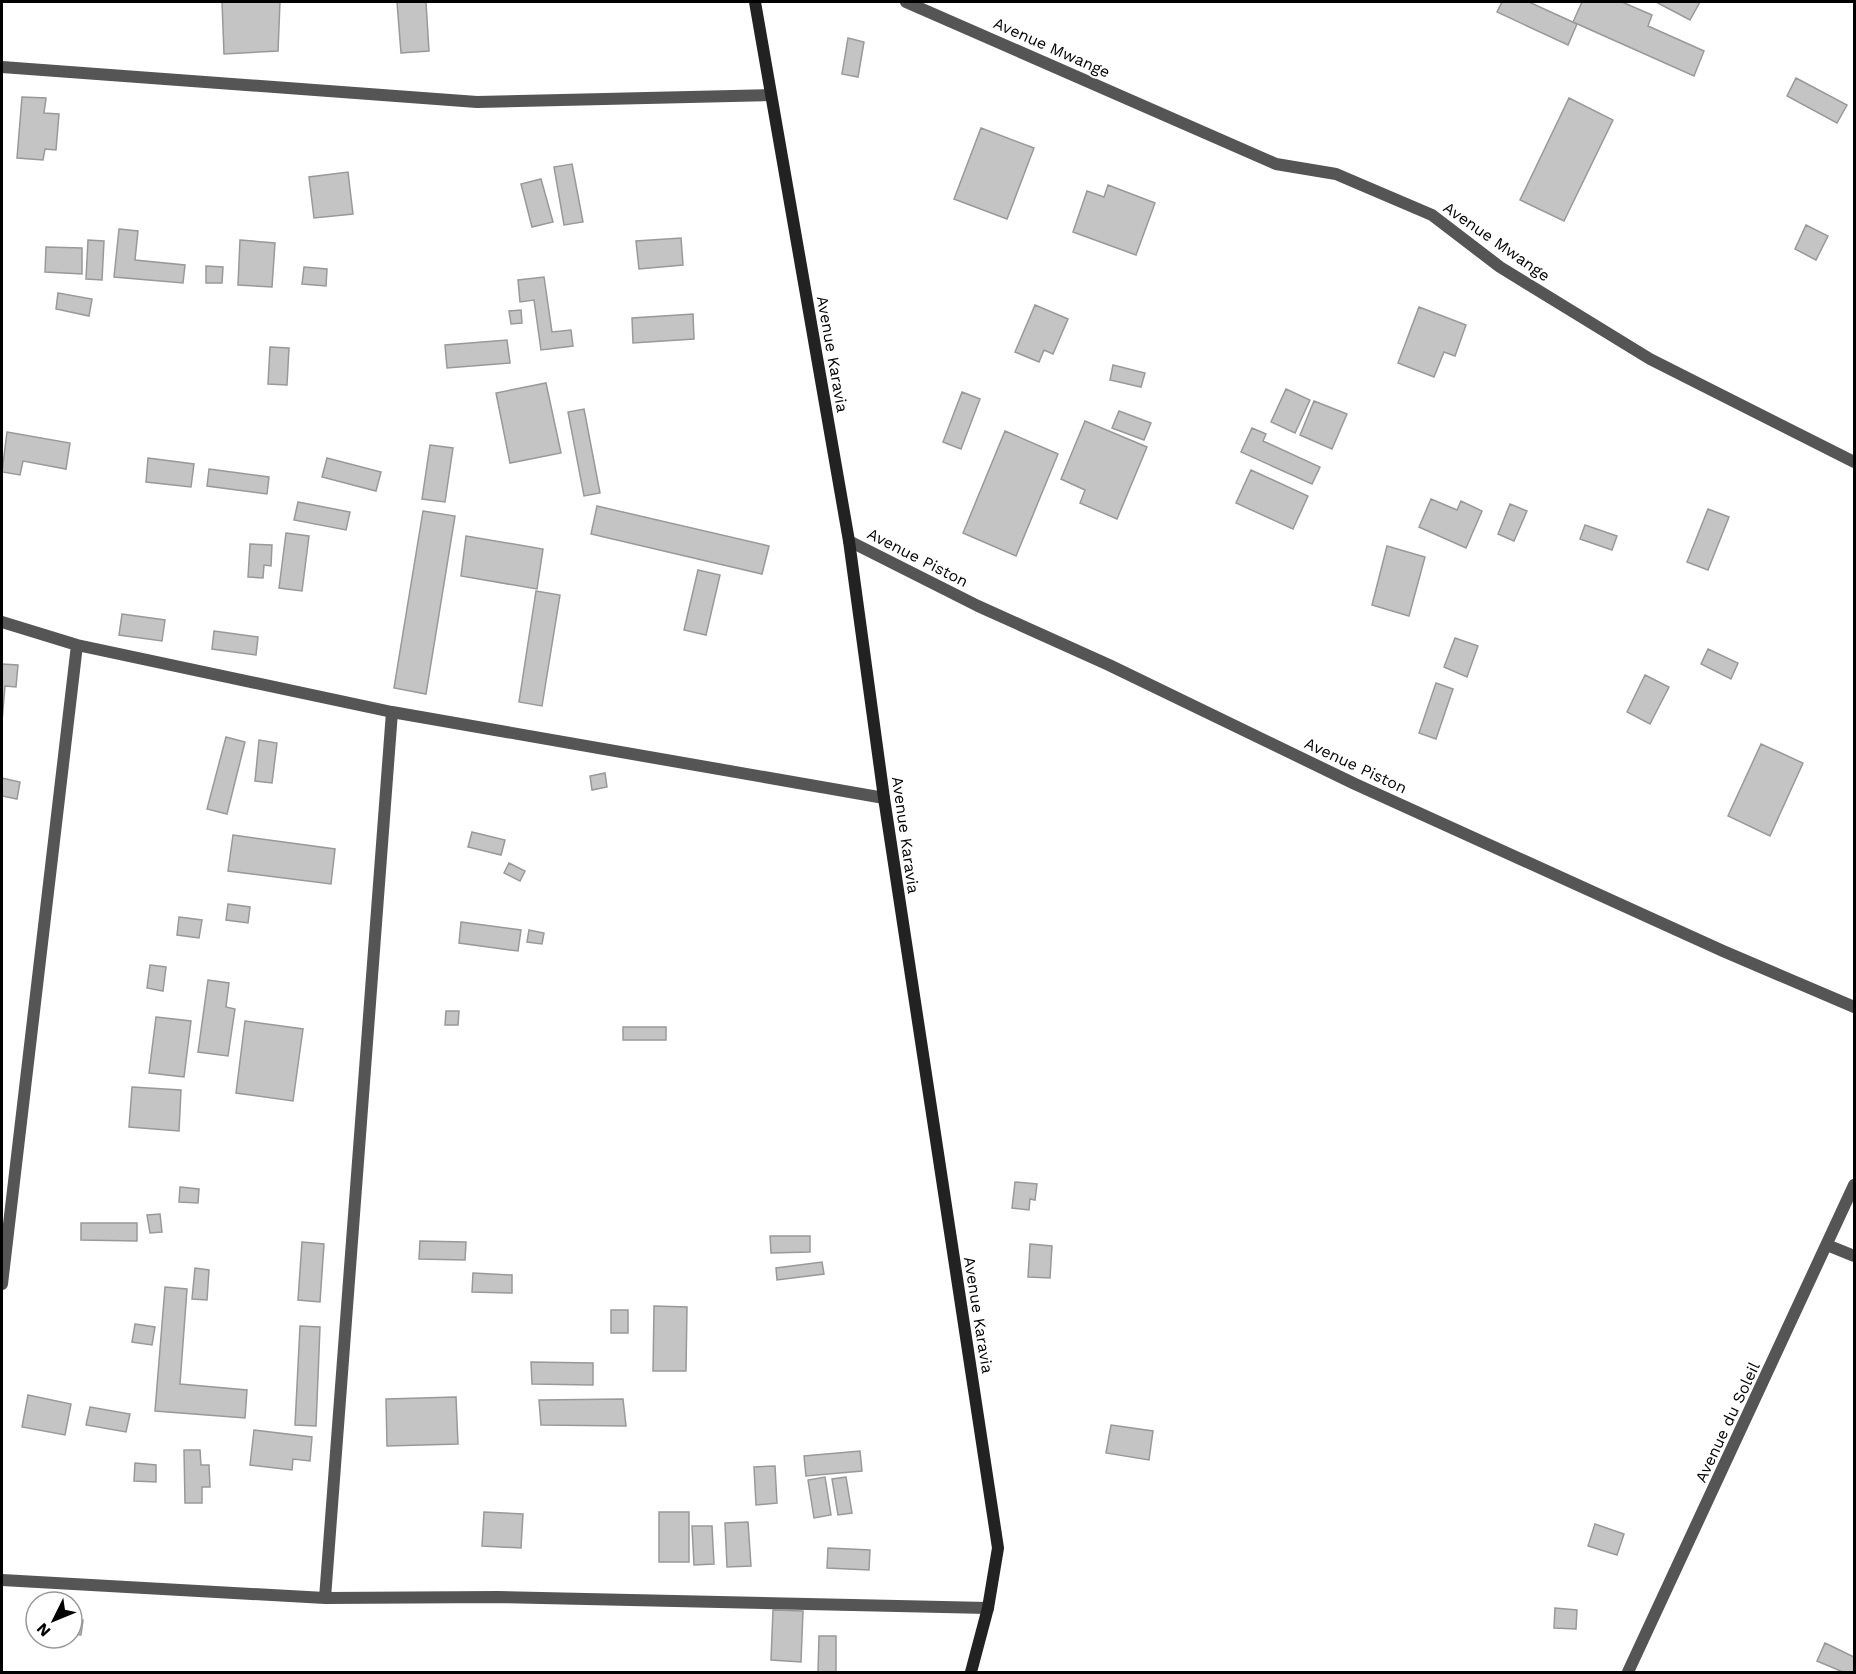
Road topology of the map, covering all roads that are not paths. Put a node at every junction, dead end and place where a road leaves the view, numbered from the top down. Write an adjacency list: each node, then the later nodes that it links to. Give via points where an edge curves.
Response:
1 (755, 2): 4 (street, Avenue Karavia)
2 (906, 2): 5 (street, Avenue Mwange, via 1276,164 1336,174 1432,215 1500,267 1650,359)
3 (2, 67): 4 (street, via 477,102)
4 (770, 95): 6 (street, Avenue Karavia)
5 (1854, 462)
6 (849, 541): 10 (street, Avenue Karavia); 11 (street, Avenue Piston, via 1355,784)
7 (2, 622): 8 (street)
8 (77, 645): 9 (street); 15 (street)
9 (392, 712): 10 (street); 17 (street)
10 (884, 798): 18 (street, Avenue Karavia, via 998,1548)
11 (1854, 1008)
12 (1854, 1185): 13 (street, Avenue du Soleil)
13 (1827, 1245): 14 (street); 20 (street, Avenue du Soleil)
14 (1854, 1256)
15 (2, 1284)
16 (2, 1580): 17 (street)
17 (325, 1598): 18 (street, via 498,1597)
18 (988, 1608): 19 (street, Avenue Karavia)
19 (971, 1672)
20 (1628, 1672)

